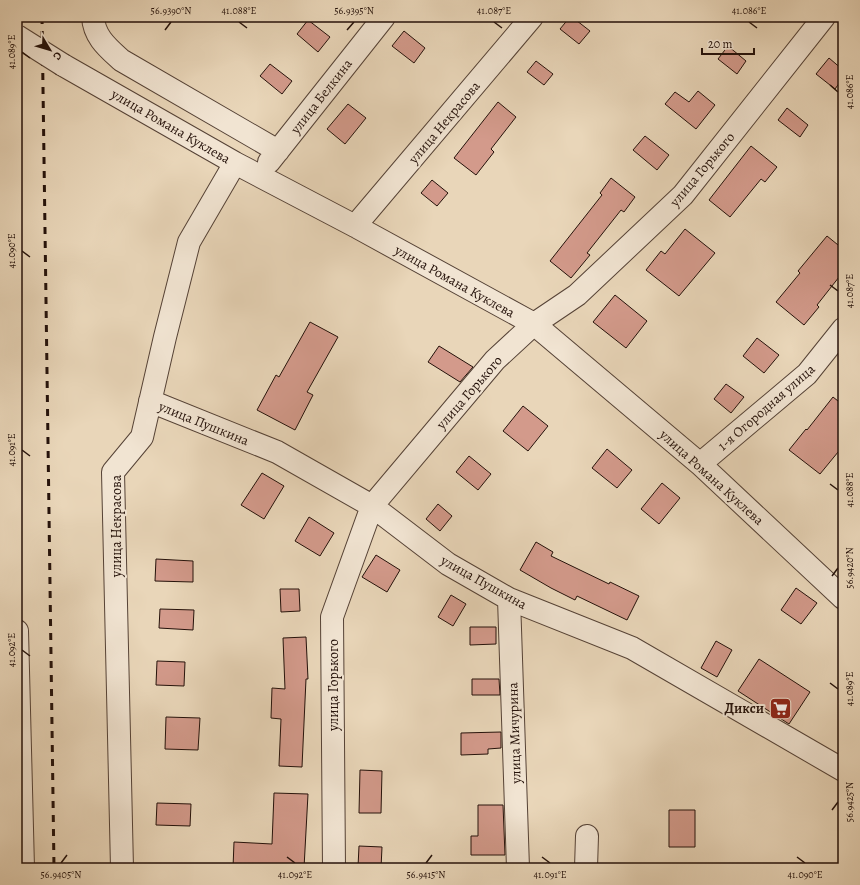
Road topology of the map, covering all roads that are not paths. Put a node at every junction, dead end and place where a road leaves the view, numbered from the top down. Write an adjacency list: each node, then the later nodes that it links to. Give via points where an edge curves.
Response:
1 (93, 17): 6 (street, via 100,40 121,60)
2 (384, 17): 6 (street, улица Белкина)
3 (532, 17): 9 (street, улица Некрасова)
4 (824, 17): 10 (street, улица Горького, via 683,195 577,294)
5 (17, 36): 7 (street, улица Романа Куклева, bridge, via 63,65)
6 (278, 151): 8 (street, улица Белкина)
7 (236, 163): 8 (street, улица Романа Куклева); 12 (street, улица Некрасова, via 189,242)
8 (258, 175): 9 (street, улица Романа Куклева)
9 (355, 226): 10 (street, улица Романа Куклева)
10 (534, 324): 13 (street, улица Романа Куклева); 14 (street, улица Горького, via 495,360)
11 (843, 329): 13 (street, 1-я Огородная улица, via 807,374)
12 (150, 401): 14 (street, улица Пушкина, via 277,452); 21 (street, улица Некрасова, via 142,437 113,472)
13 (700, 464): 15 (street, улица Романа Куклева)
14 (372, 506): 16 (street, улица Пушкина, via 448,564); 22 (street, улица Горького, via 332,617)
15 (843, 598)
16 (509, 599): 18 (street, улица Пушкина, via 632,648); 23 (street, улица Мичурина)
17 (17, 631): 20 (street)
18 (843, 770)
19 (587, 836): 24 (street)
20 (23, 868)
21 (122, 868)
22 (334, 868)
23 (518, 868)
24 (586, 868)

